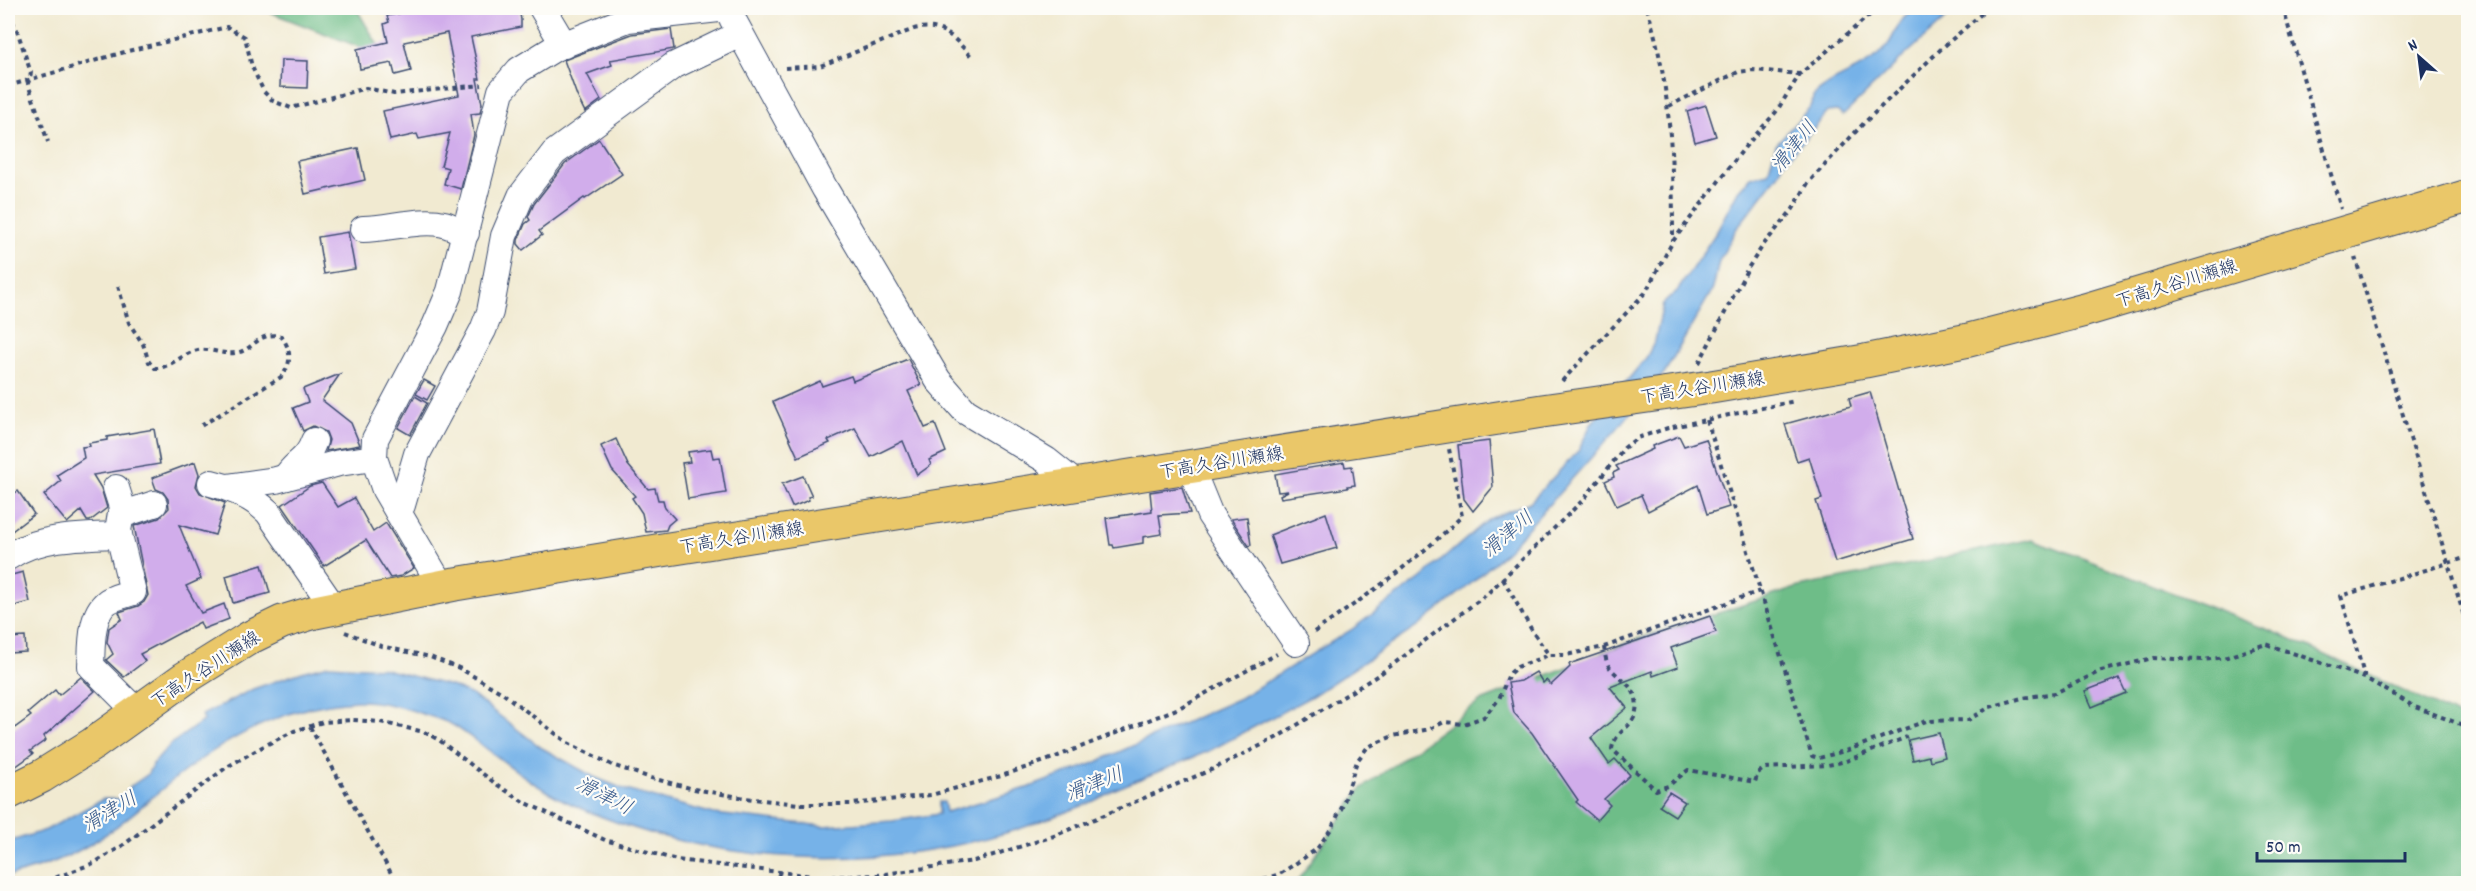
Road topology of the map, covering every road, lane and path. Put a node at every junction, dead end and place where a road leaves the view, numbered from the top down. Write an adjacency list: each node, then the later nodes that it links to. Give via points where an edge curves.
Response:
1 (542, 8): 9 (street)
2 (727, 8): 8 (street); 9 (street, via 628,19)
3 (1647, 8): 16 (path)
4 (1878, 8): 12 (path)
5 (1988, 8): 24 (path, via 1871,116 1808,183 1748,268 1696,366)
6 (2283, 8): 21 (path)
7 (8, 13): 13 (path, via 17,30)
8 (740, 34): 11 (street); 37 (street, via 673,66 569,140 533,178 504,236 483,330 417,454)
9 (564, 45): 14 (street, via 519,70)
10 (972, 57): 11 (path, via 952,36 926,27 820,66)
11 (760, 70): 34 (street, via 938,380 965,411 1046,460)
12 (1800, 74): 16 (path, via 1738,72); 22 (path, via 1776,112)
13 (30, 80): 14 (path, via 226,27 245,38 252,67 264,92 291,108 366,88 394,94); 15 (path); 17 (path, via 28,84)
14 (507, 84): 20 (street, via 501,91)
15 (8, 86)
16 (1669, 106): 22 (path)
17 (48, 142)
18 (2469, 196): 21 (main road, 下高久谷川瀬線)
19 (363, 229): 20 (street, via 422,223 442,224)
20 (466, 233): 31 (street, via 435,326 381,424)
21 (2348, 233): 24 (main road, 下高久谷川瀬線, via 2085,310 1969,339 1865,361); 41 (path)
22 (1673, 241): 26 (path, via 1645,293 1552,391)
23 (118, 286): 28 (path, via 129,323 155,368 198,350 234,354 264,336 281,336 285,341 291,356 281,377)
24 (1676, 392): 26 (main road, 下高久谷川瀬線)
25 (1804, 399): 27 (path)
26 (1548, 411): 29 (main road, 下高久谷川瀬線)
27 (1707, 420): 42 (path, via 1636,438 1584,499); 44 (path)
28 (199, 427)
29 (1445, 428): 32 (main road, 下高久谷川瀬線); 47 (path, via 1462,516 1361,601)
30 (314, 441): 33 (street, via 310,452)
31 (374, 459): 33 (street, via 339,463); 37 (street)
32 (1190, 466): 34 (main road, 下高久谷川瀬線); 47 (street, via 1210,515)
33 (286, 477): 45 (street, via 219,485 256,501 268,512)
34 (1076, 484): 43 (main road, 下高久谷川瀬線)
35 (116, 488): 38 (street, via 122,507)
36 (154, 504): 38 (street)
37 (398, 512): 43 (street)
38 (120, 525): 39 (street, via 37,544); 51 (street, via 133,592 108,601 101,608 90,666)
39 (8, 557)
40 (2469, 557): 41 (path)
41 (2448, 563): 46 (path); 50 (path, via 2341,596)
42 (1503, 579): 49 (path); 56 (path, via 1380,674 1276,738 1054,836 974,861 878,875 822,878)
43 (442, 587): 45 (main road, 下高久谷川瀬線)
44 (1760, 591): 48 (path); 50 (path, via 1810,752 1820,758 1926,721 1968,720 1990,707 2055,693 2101,671 2153,658 2228,657 2266,644)
45 (334, 608): 47 (path, via 332,622 339,629 381,646 459,668 501,692 568,743 612,765 694,789 798,804 852,804 931,795 1001,776 1179,708); 51 (main road, 下高久谷川瀬線, via 282,622 249,638)
46 (2469, 629)
47 (1296, 643)
48 (1604, 647): 49 (path); 54 (path, via 1609,668 1631,687 1637,706 1633,720 1617,735 1612,749 1656,790 1688,770 1755,782 1765,768 1828,765)
49 (1549, 655): 60 (path, via 1509,674 1499,699 1484,717 1472,723 1444,722 1430,729 1393,736 1367,748 1357,761 1343,805 1317,849 1280,874)
50 (2365, 678): 53 (path, via 2415,707)
51 (138, 713): 55 (main road, 下高久谷川瀬線, via 42,776)
52 (310, 726): 56 (path, via 353,720 424,732 522,801 605,840 677,860); 57 (path, via 227,767 94,863); 58 (path)
53 (2469, 727)
54 (1906, 737)
55 (8, 793)
56 (778, 873): 59 (path)
57 (39, 884)
58 (397, 884)
59 (783, 884)
60 (1246, 884)

